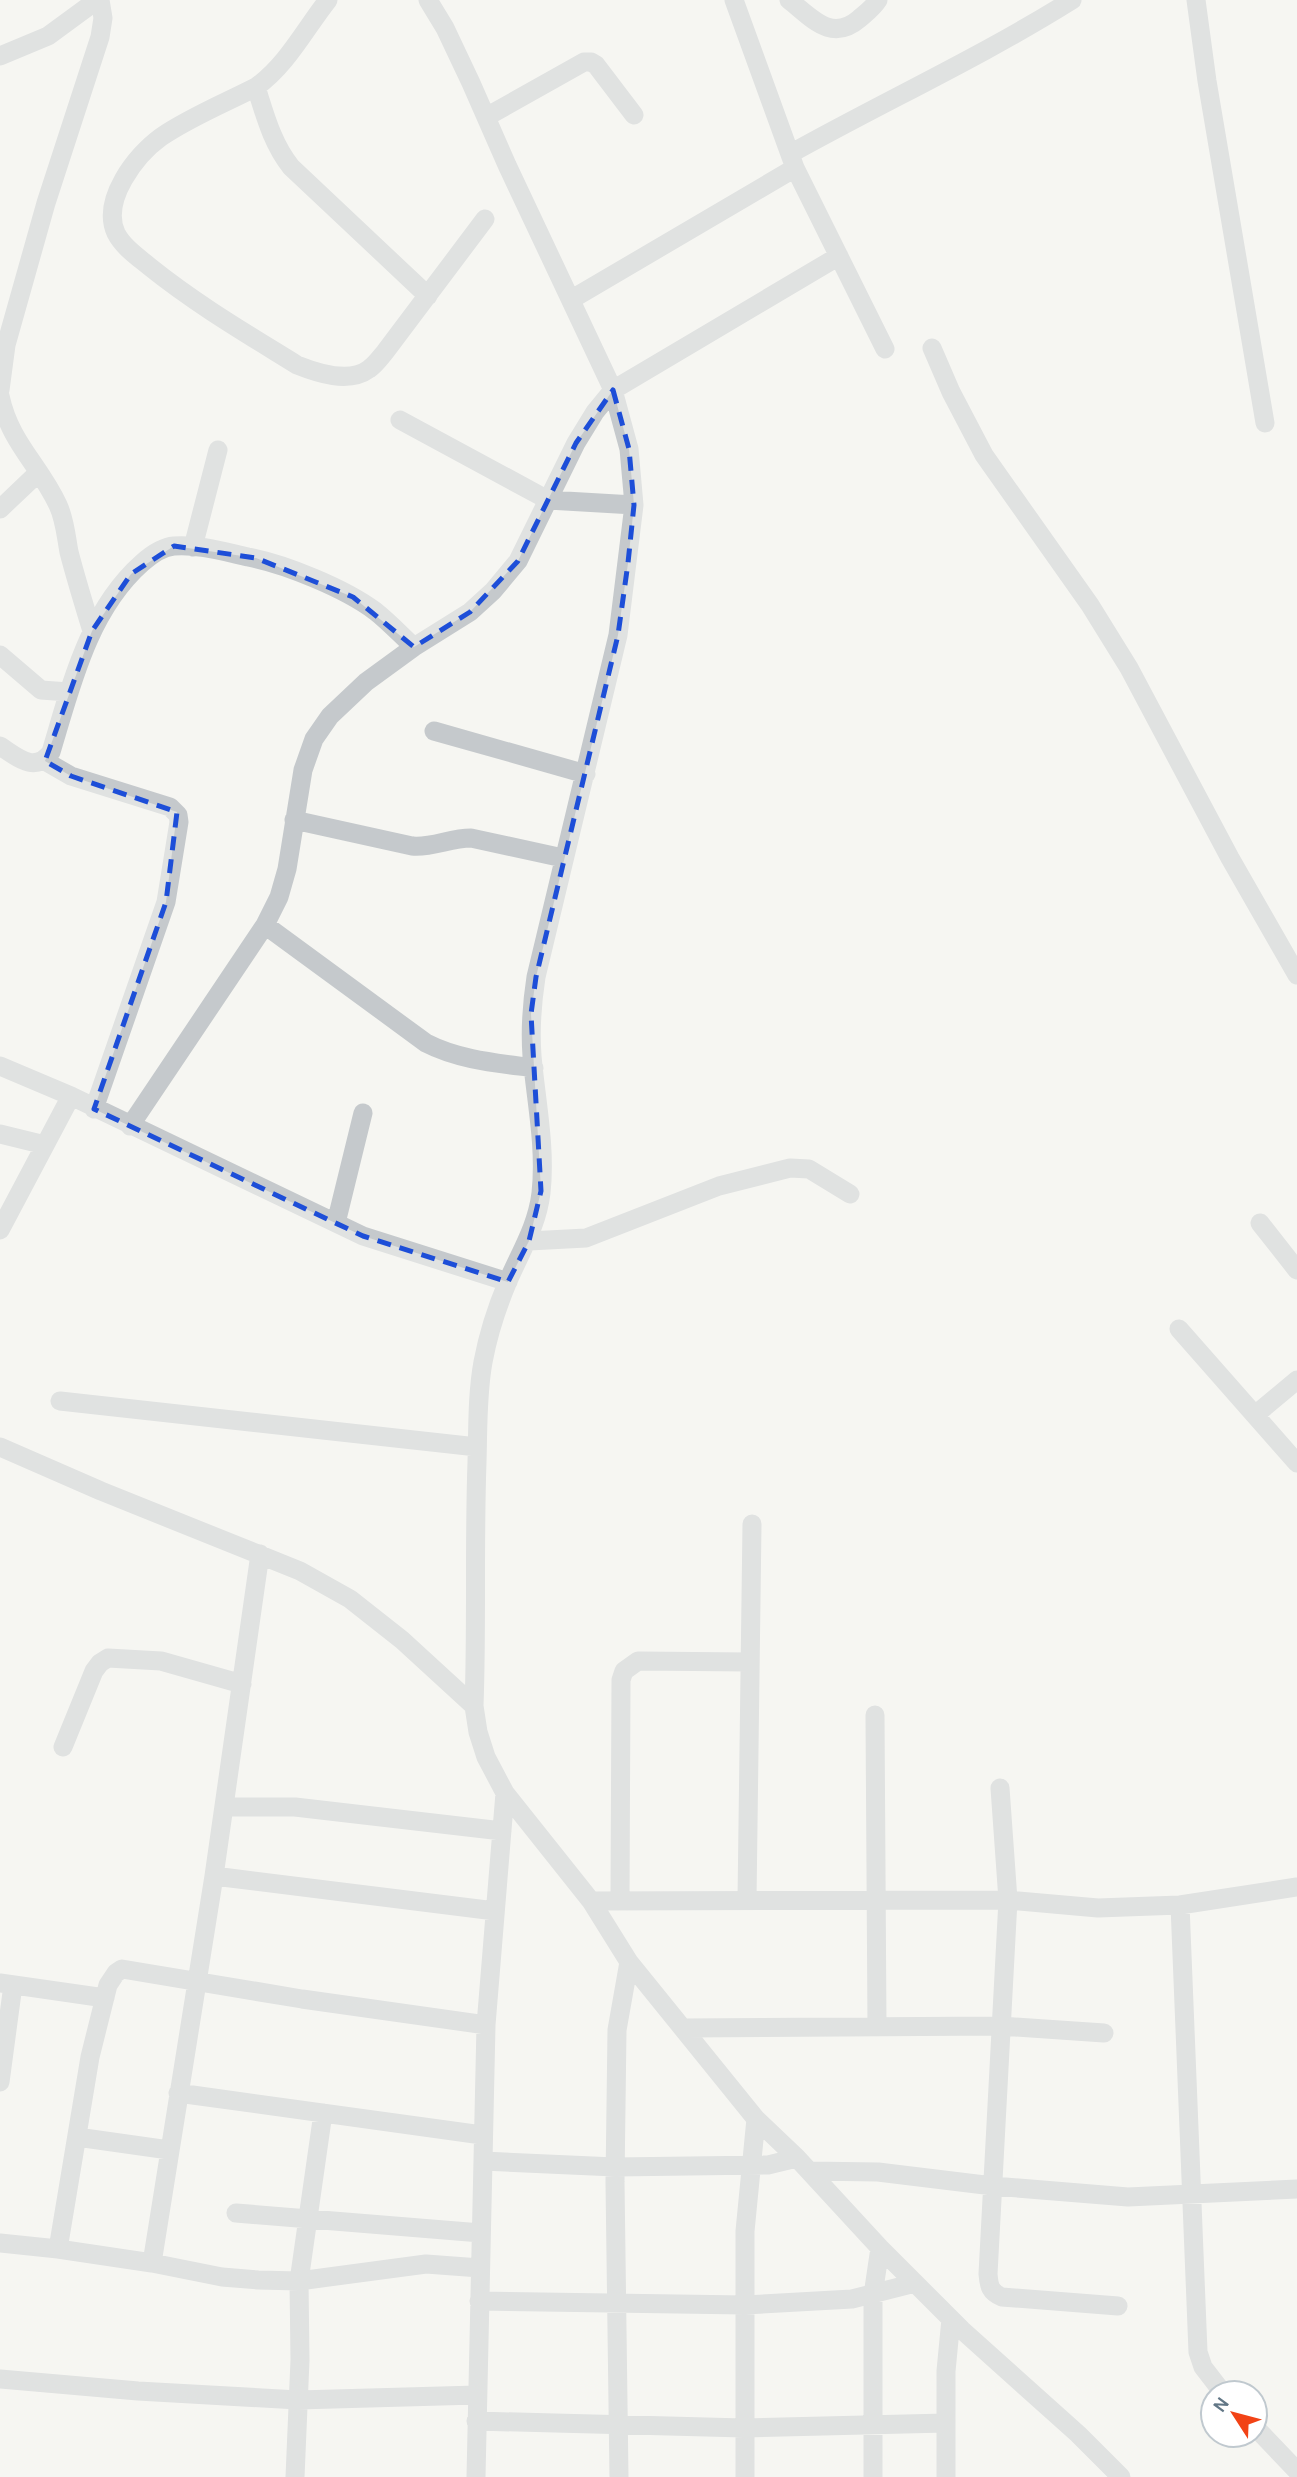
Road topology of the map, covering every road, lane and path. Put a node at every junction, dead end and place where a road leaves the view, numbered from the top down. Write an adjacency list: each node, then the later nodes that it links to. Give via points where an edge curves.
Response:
1 (98, 0): 9 (street, via 48,36); 20 (street, via 103,18 100,37 46,203)
2 (328, 0): 10 (street, via 284,60)
3 (428, 0): 12 (street)
4 (734, 0): 13 (street)
5 (789, 0): 6 (street, via 834,31 855,23)
6 (878, 0)
7 (1072, 0): 13 (street, via 1016,35 872,108)
8 (1196, 0): 25 (street)
9 (0, 56)
10 (256, 87): 16 (street, via 272,136 291,167); 16 (street, via 160,138 133,165 119,186 113,220 126,246 184,294 316,373 338,376 368,370)
11 (634, 115): 12 (street, via 596,65 584,62)
12 (486, 117): 17 (street)
13 (793, 161): 15 (street); 17 (street)
14 (485, 219): 16 (street)
15 (839, 256): 19 (street); 22 (street)
16 (428, 296)
17 (572, 299): 22 (street)
18 (932, 348): 43 (street, via 984,455 1129,668)
19 (885, 349)
20 (0, 378): 21 (street)
21 (0, 390)
22 (613, 390): 28 (street, via 576,443); 29 (street, via 629,449)
23 (0, 396): 27 (street, via 15,439)
24 (400, 420): 28 (street)
25 (1265, 423)
26 (218, 450): 31 (street)
27 (39, 472): 30 (street); 32 (street, via 63,518)
28 (548, 500): 29 (street); 33 (street, via 518,561 493,592)
29 (634, 505): 39 (street, via 618,635)
30 (0, 509)
31 (193, 547): 32 (street, via 174,546 147,559 111,597); 33 (street, via 256,558 353,597)
32 (92, 631): 35 (street)
33 (414, 647): 40 (street, via 366,682 330,716 314,739)
34 (0, 655): 35 (street, via 41,690)
35 (69, 692): 38 (street)
36 (434, 731): 39 (street)
37 (0, 746): 38 (street, via 31,762)
38 (45, 761): 47 (street, via 71,776 170,807 179,822 166,902)
39 (586, 774): 41 (street)
40 (294, 820): 41 (street, via 412,846 471,838); 42 (street, via 287,869)
41 (563, 858): 45 (street, via 536,977 531,1014)
42 (265, 925): 45 (street, via 435,1048 471,1059); 49 (street)
43 (1297, 975)
44 (0, 1066): 46 (street)
45 (534, 1068): 56 (street, via 541,1191)
46 (71, 1097): 47 (street); 51 (street)
47 (94, 1109): 49 (street)
48 (363, 1113): 53 (street)
49 (130, 1126): 53 (street)
50 (0, 1134): 51 (street)
51 (45, 1145): 55 (street)
52 (850, 1194): 56 (street, via 809,1169 790,1168 719,1186 586,1238)
53 (335, 1223): 58 (street)
54 (1260, 1223): 57 (street)
55 (0, 1230)
56 (529, 1241): 58 (street)
57 (1297, 1270)
58 (508, 1282): 64 (street, via 483,1364)
59 (1179, 1328): 62 (street)
60 (1297, 1380): 62 (street)
61 (61, 1401): 64 (street)
62 (1255, 1415): 65 (street)
63 (0, 1447): 67 (street)
64 (477, 1447): 70 (street)
65 (1297, 1463)
66 (752, 1524): 68 (street)
67 (260, 1554): 69 (street); 70 (street, via 350,1599)
68 (749, 1662): 81 (street, via 638,1661 624,1671); 82 (street)
69 (242, 1684): 72 (street, via 161,1661 108,1658 94,1671); 75 (street)
70 (474, 1706): 74 (street, via 486,1757)
71 (875, 1715): 79 (street)
72 (63, 1747)
73 (1000, 1788): 83 (street)
74 (505, 1793): 76 (street); 80 (street)
75 (224, 1807): 76 (street, via 295,1807); 77 (street)
76 (502, 1831): 85 (street)
77 (214, 1876): 85 (street); 87 (street)
78 (1297, 1887): 84 (street)
79 (877, 1899): 82 (street); 83 (street); 92 (street)
80 (591, 1900): 81 (street); 86 (street)
81 (620, 1900): 82 (street)
82 (747, 1900)
83 (1008, 1900): 84 (street, via 1098,1908); 91 (street)
84 (1180, 1905): 108 (street)
85 (495, 1911): 90 (street)
86 (629, 1962): 93 (street); 105 (street, via 617,2029)
87 (197, 1980): 89 (street, via 122,1969 108,1985); 90 (street); 96 (street)
88 (6, 1984): 89 (street); 95 (street)
89 (105, 1998): 100 (street)
90 (486, 2025): 99 (street)
91 (1001, 2025): 92 (street); 94 (street); 106 (street)
92 (877, 2027): 93 (street)
93 (685, 2028): 98 (street)
94 (1104, 2032)
95 (0, 2082)
96 (178, 2094): 97 (street); 101 (street)
97 (323, 2113): 99 (street); 110 (street)
98 (756, 2119): 103 (street); 104 (street)
99 (482, 2135): 102 (street)
100 (77, 2137): 101 (street); 114 (street)
101 (169, 2150): 115 (street)
102 (483, 2161): 105 (street); 111 (street)
103 (803, 2164): 104 (street); 106 (street); 113 (street)
104 (751, 2165): 105 (street); 122 (street)
105 (615, 2167): 121 (street)
106 (993, 2186): 108 (street, via 1128,2197); 123 (street, via 988,2274 993,2293)
107 (1297, 2189): 108 (street)
108 (1191, 2192): 126 (street, via 1198,2352)
109 (236, 2213): 110 (street)
110 (307, 2220): 111 (street); 117 (street)
111 (481, 2234): 116 (street)
112 (0, 2244): 114 (street)
113 (880, 2248): 118 (street); 119 (street)
114 (58, 2249): 115 (street)
115 (152, 2263): 117 (street, via 222,2277)
116 (480, 2268): 117 (street, via 408,2265); 120 (street)
117 (299, 2281): 128 (street)
118 (915, 2283): 119 (street); 124 (street)
119 (873, 2295): 122 (street); 132 (street)
120 (479, 2301): 121 (street); 127 (street)
121 (617, 2301): 122 (street); 131 (street)
122 (745, 2305): 133 (street)
123 (1118, 2306)
124 (951, 2319): 130 (street); 142 (street)
125 (0, 2379): 128 (street)
126 (1212, 2379)
127 (477, 2395): 128 (street); 129 (street)
128 (298, 2400): 136 (street)
129 (476, 2421): 131 (street); 137 (street)
130 (946, 2423): 132 (street); 141 (street)
131 (620, 2424): 133 (street); 138 (street)
132 (874, 2425): 133 (street); 140 (street)
133 (744, 2428): 139 (street)
134 (1269, 2442): 135 (street)
135 (1297, 2471)
136 (295, 2477)
137 (476, 2477)
138 (619, 2477)
139 (745, 2477)
140 (873, 2477)
141 (946, 2477)
142 (1121, 2477)

